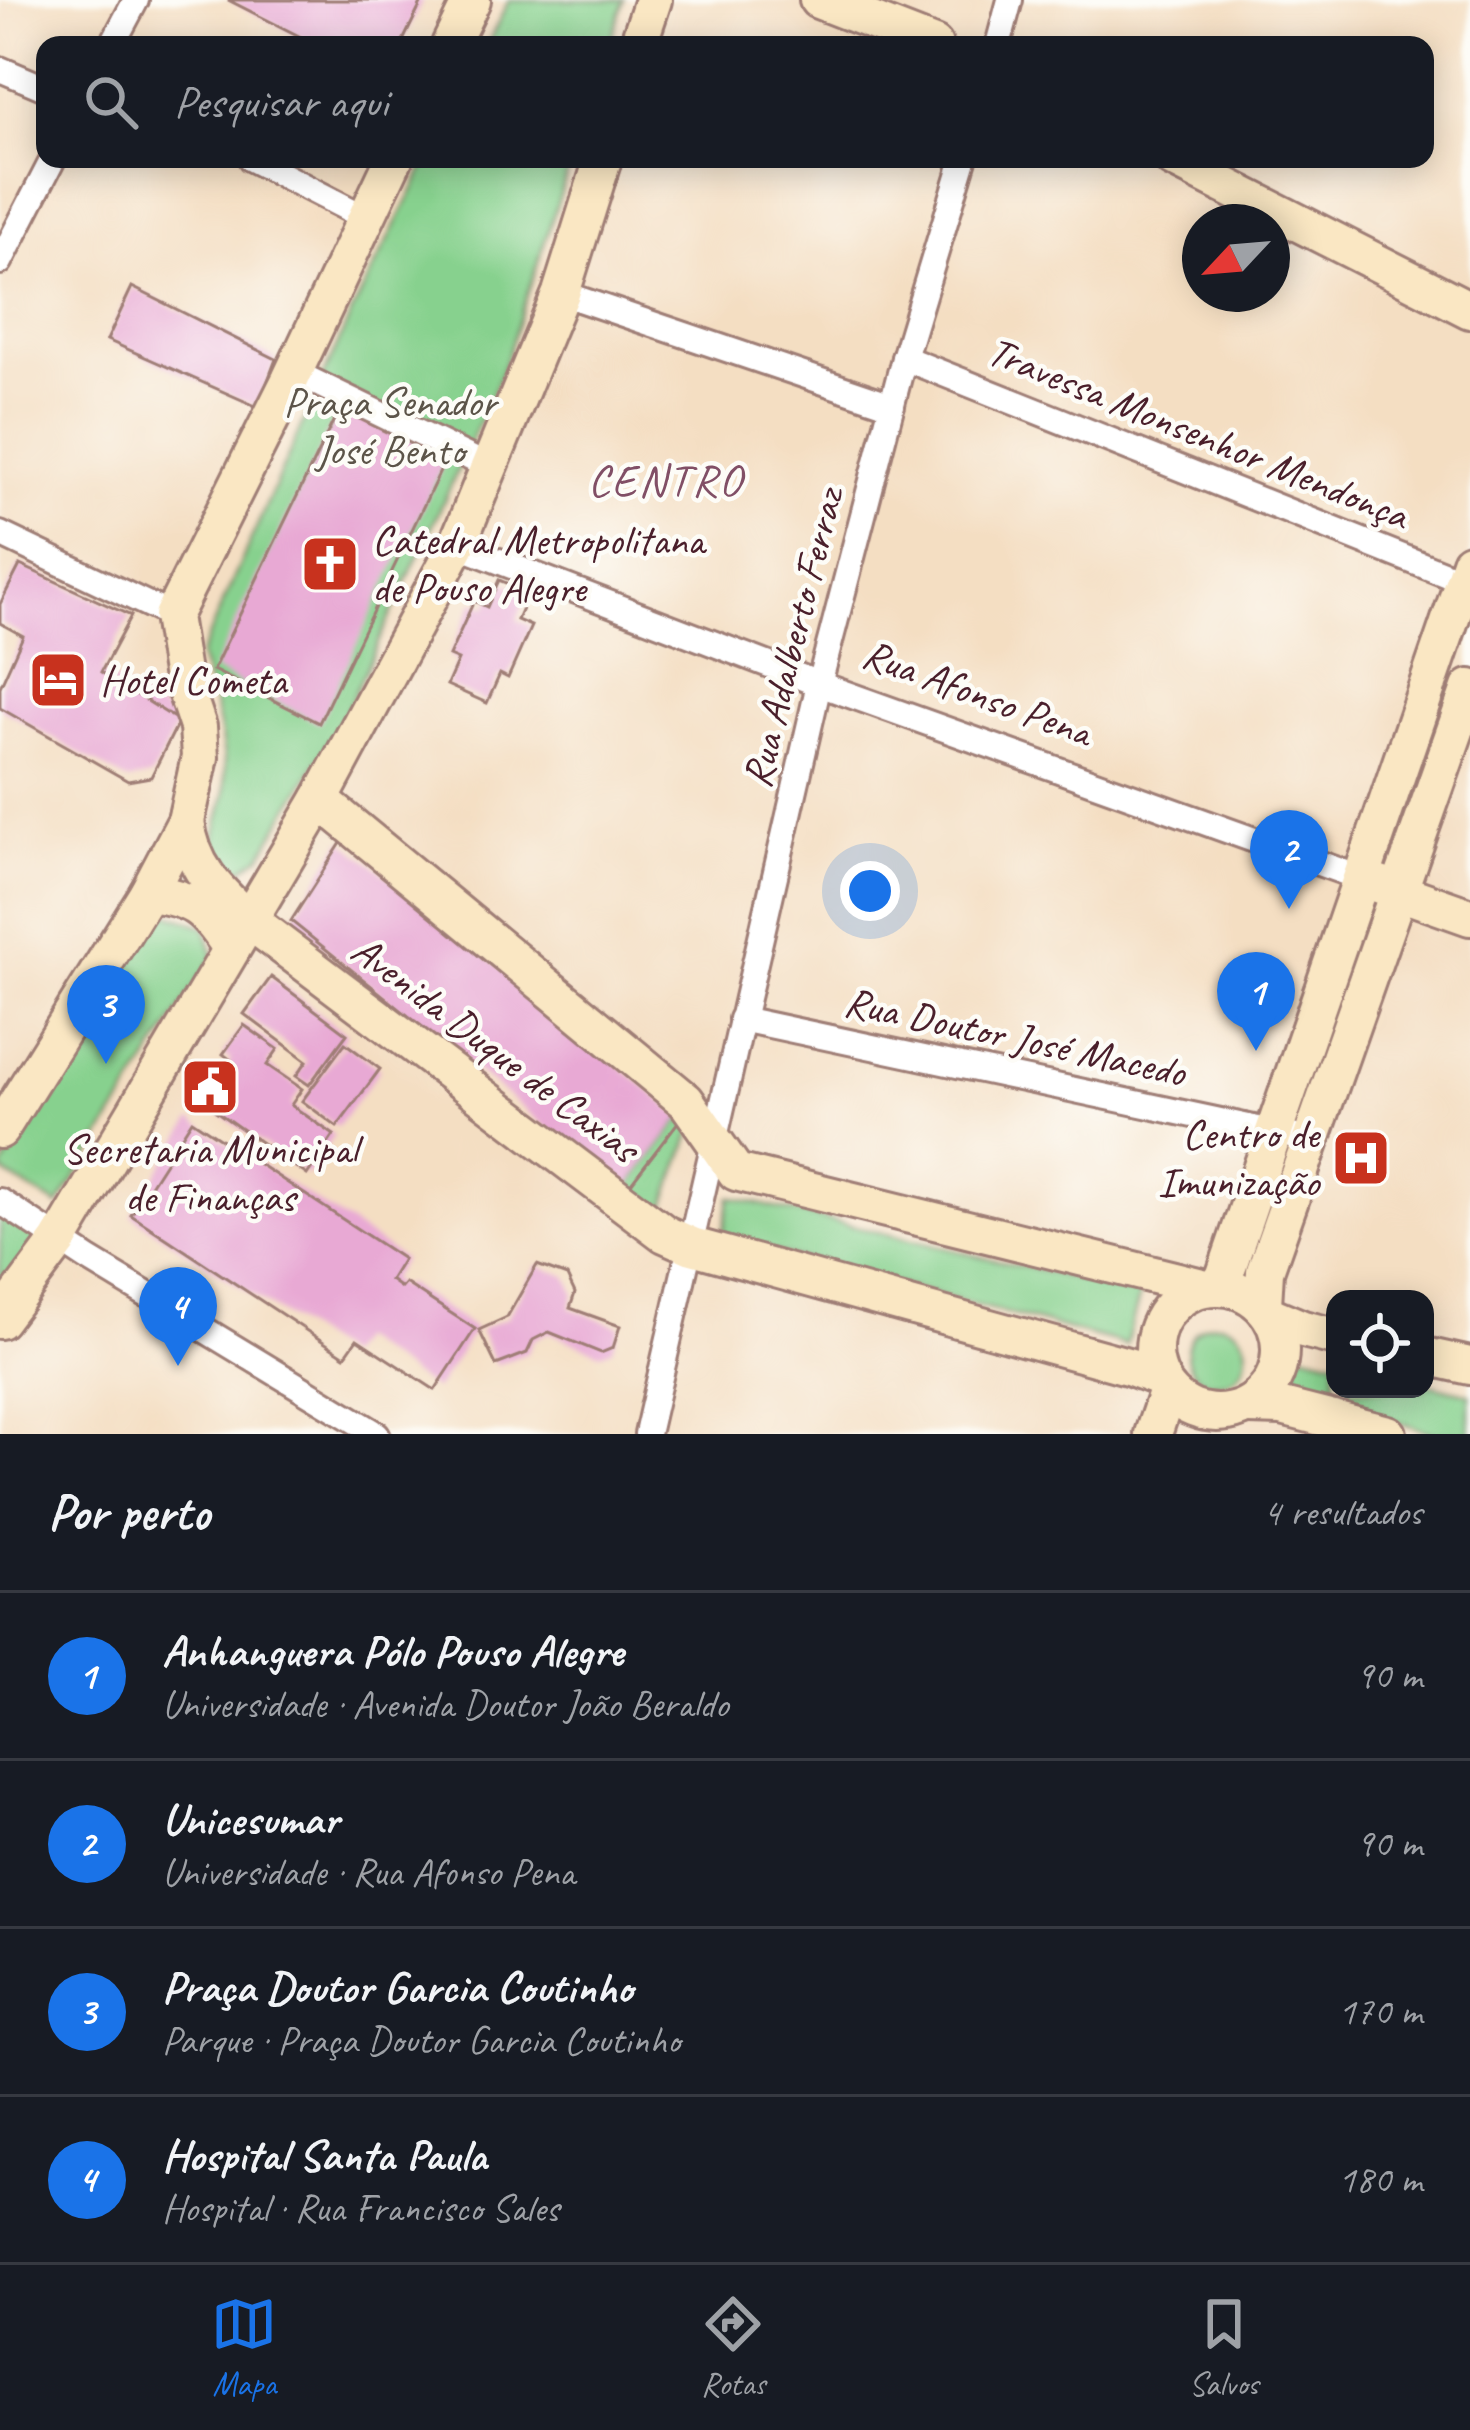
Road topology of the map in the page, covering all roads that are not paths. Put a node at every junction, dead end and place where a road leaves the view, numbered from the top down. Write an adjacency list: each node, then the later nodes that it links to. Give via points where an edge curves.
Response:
1 (136, 0): 6 (street)
2 (472, 0): 7 (street)
3 (652, 0): 8 (street)
4 (818, 0): 9 (street)
5 (1010, 0): 10 (street)
6 (117, 36)
7 (454, 36)
8 (641, 36)
9 (911, 36)
10 (1000, 36)
11 (0, 69): 12 (street)
12 (36, 84)
13 (48, 168): 20 (street)
14 (269, 168): 19 (street)
15 (390, 168): 19 (street)
16 (600, 168): 21 (street)
17 (961, 168): 23 (street, Rua Adalberto Ferraz)
18 (1191, 168): 22 (street)
19 (366, 218): 24 (street)
20 (0, 262)
21 (561, 293): 25 (street); 26 (street)
22 (1470, 310)
23 (904, 358): 25 (street, Rua Adalberto Ferraz); 29 (street, Travessa Monsenhor Mendonça)
24 (294, 372): 26 (street); 30 (street)
25 (892, 405): 31 (street, Rua Adalberto Ferraz)
26 (489, 467): 28 (street)
27 (0, 533): 30 (street)
28 (457, 545): 31 (street, Rua Afonso Pena); 33 (street)
29 (1468, 576): 35 (street)
30 (172, 616): 34 (street, via 200,758)
31 (819, 684): 35 (street, Rua Afonso Pena); 40 (street, Rua Adalberto Ferraz)
32 (1470, 688): 36 (street)
33 (320, 800): 39 (street); 43 (street, Avenida Duque de Caxias, via 686,1101)
34 (185, 820): 37 (street); 39 (street, via 199,869)
35 (1363, 878): 36 (street, Rua Afonso Pena); 42 (street)
36 (1397, 892): 38 (street, Rua Afonso Pena); 44 (street)
37 (148, 893): 39 (street, via 182,897); 41 (street)
38 (1470, 916)
39 (239, 933): 46 (street); 47 (street, Avenida Duque de Caxias)
40 (741, 1019): 42 (street, Rua Doutor José Macedo); 43 (street, Rua Adalberto Ferraz)
41 (0, 1130)
42 (1273, 1132): 44 (street, Rua Doutor José Macedo); 48 (street)
43 (714, 1140): 47 (street); 48 (street, Avenida Duque de Caxias, via 736,1172)
44 (1310, 1140): 49 (street, via 1265,1271)
45 (0, 1201): 46 (street)
46 (59, 1241): 50 (street); 57 (street)
47 (692, 1246): 54 (street, Avenida Duque de Caxias, via 1131,1367); 58 (street)
48 (1212, 1286): 49 (street, via 1244,1291); 54 (street, via 1176,1300 1159,1322 1153,1350)
49 (1267, 1310): 51 (street); 55 (street, via 1280,1366)
50 (0, 1320)
51 (1326, 1334)
52 (1434, 1358): 53 (street)
53 (1470, 1366)
54 (1164, 1384): 56 (street); 59 (street)
55 (1249, 1406): 56 (street); 60 (street)
56 (1206, 1424)
57 (377, 1434)
58 (647, 1434)
59 (1153, 1434)
60 (1388, 1434)

